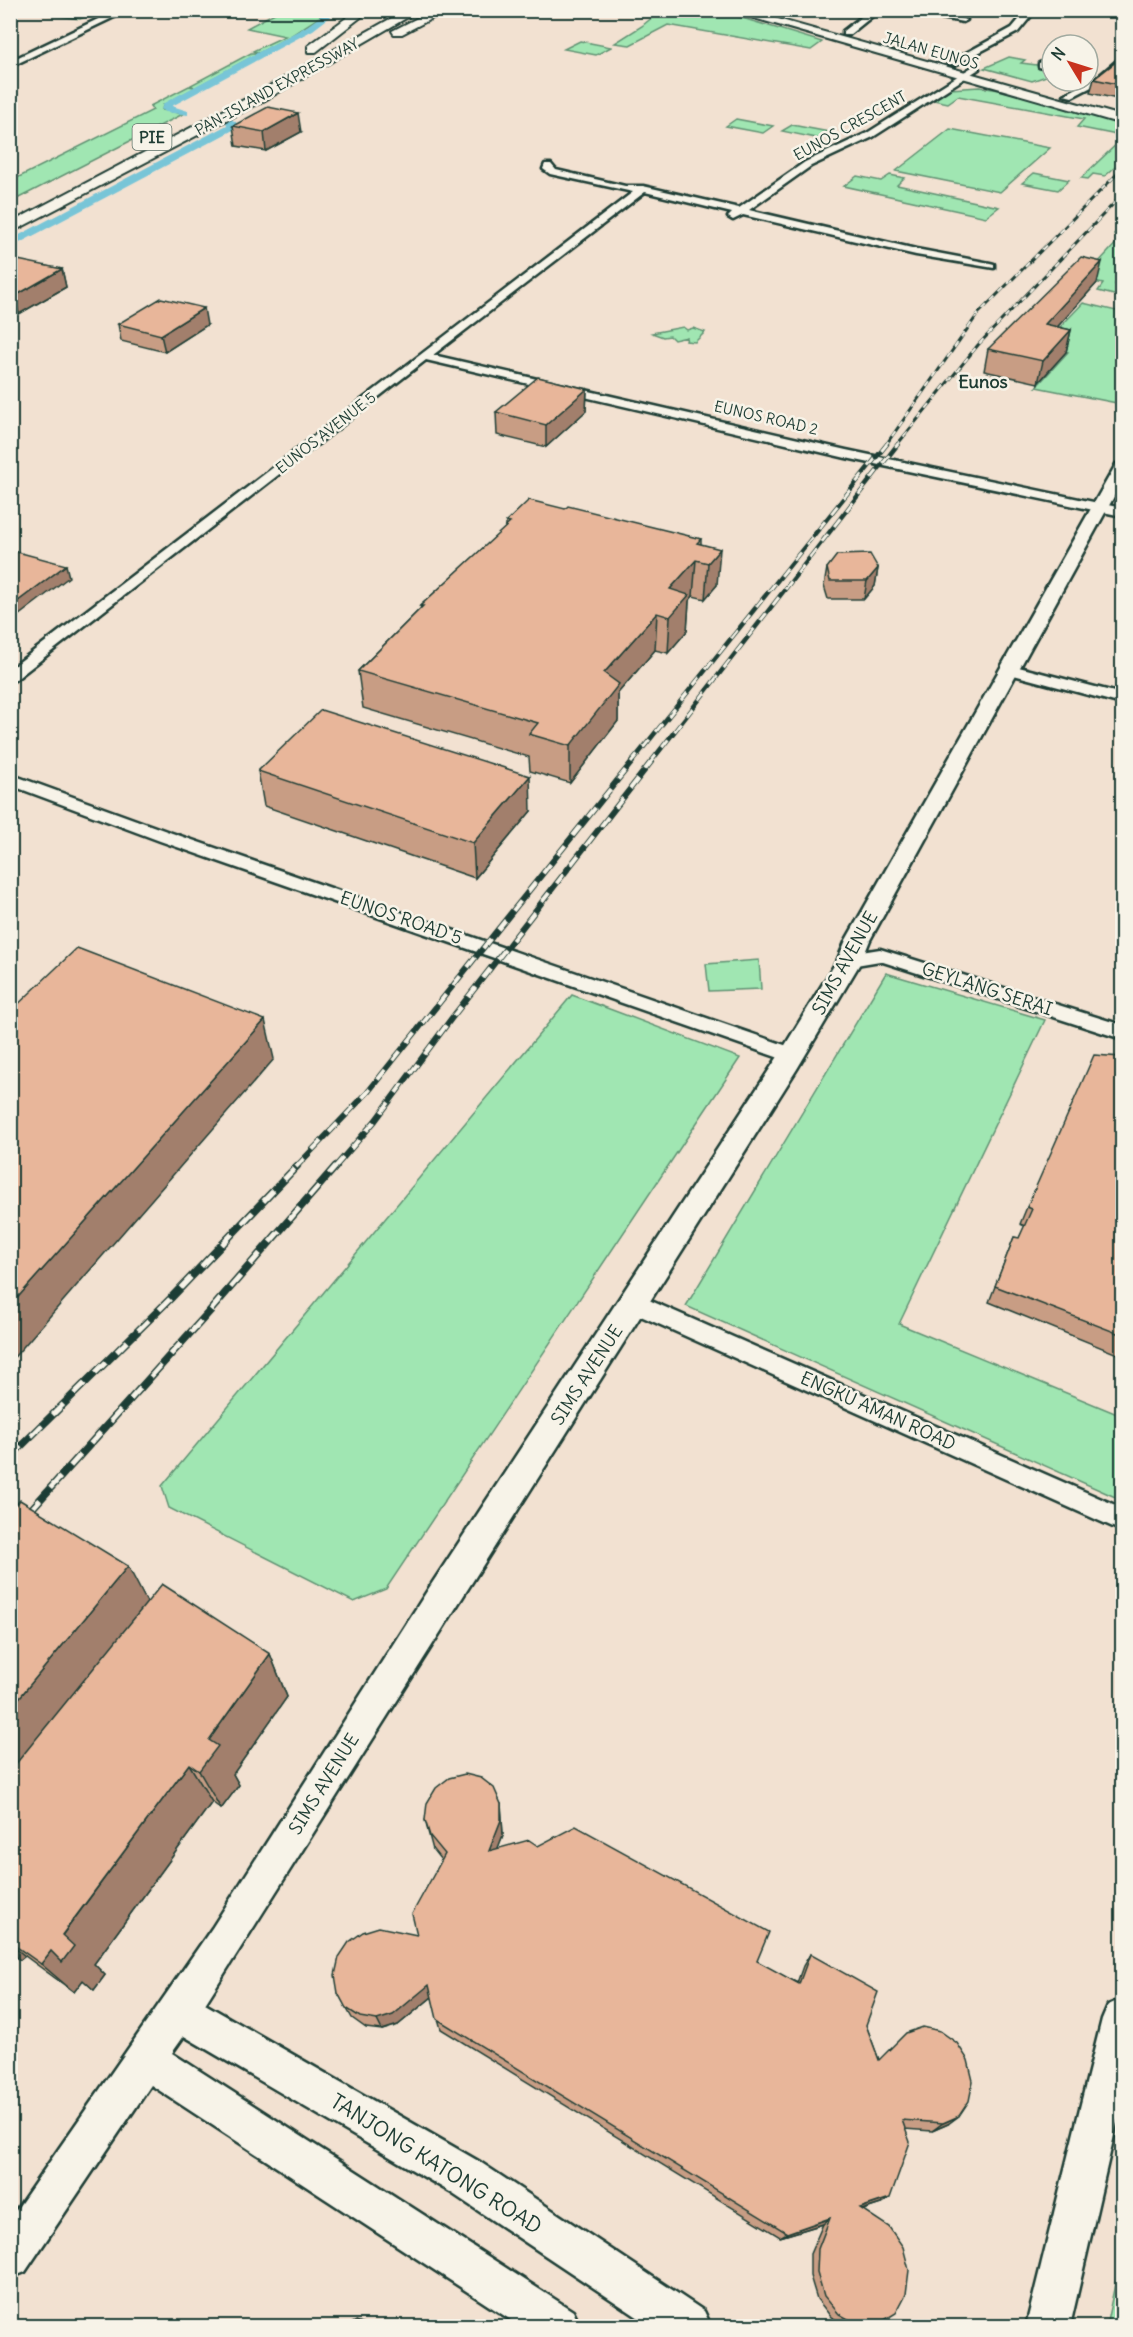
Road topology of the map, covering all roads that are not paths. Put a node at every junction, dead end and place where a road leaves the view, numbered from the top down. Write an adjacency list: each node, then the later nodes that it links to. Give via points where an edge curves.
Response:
1 (125, 10): 18 (street)
2 (365, 10): 15 (highway)
3 (395, 10): 15 (highway, PAN-ISLAND EXPRESSWAY)
4 (415, 10): 19 (highway, PAN-ISLAND EXPRESSWAY / PIE)
5 (443, 10): 19 (highway)
6 (731, 10): 14 (highway, JALAN EUNOS)
7 (768, 10): 12 (highway, JALAN EUNOS)
8 (876, 10): 12 (street)
9 (903, 10): 11 (street)
10 (1032, 10): 17 (street, via 1015,30)
11 (963, 20)
12 (846, 33): 13 (highway, JALAN EUNOS)
13 (906, 50): 14 (highway, via 908,56); 17 (highway, JALAN EUNOS)
14 (891, 57): 21 (highway, JALAN EUNOS)
15 (299, 59): 27 (highway, PAN-ISLAND EXPRESSWAY)
16 (1122, 61): 22 (street)
17 (952, 63): 20 (highway, JALAN EUNOS)
18 (10, 65)
19 (315, 66): 33 (highway, PAN-ISLAND EXPRESSWAY / PIE)
20 (975, 69): 21 (street, EUNOS CRESCENT); 26 (highway, JALAN EUNOS)
21 (962, 77): 24 (highway, JALAN EUNOS); 25 (street, EUNOS CRESCENT)
22 (1102, 78): 23 (street); 26 (street)
23 (1115, 80)
24 (998, 87): 25 (highway); 29 (highway, JALAN EUNOS)
25 (944, 89): 32 (street, EUNOS CRESCENT, via 870,135 808,164)
26 (1069, 95): 28 (highway, JALAN EUNOS)
27 (232, 96)
28 (1122, 110)
29 (1122, 120)
30 (552, 162): 31 (street, via 548,170 553,172)
31 (634, 191): 32 (street, via 651,199); 36 (street, EUNOS AVENUE 5)
32 (737, 214): 34 (street, via 970,268)
33 (10, 229)
34 (994, 264)
35 (456, 347): 37 (street)
36 (424, 356): 37 (street, EUNOS ROAD 2); 42 (street, EUNOS AVENUE 5)
37 (440, 360): 39 (street, EUNOS ROAD 2, via 846,454)
38 (1122, 468): 39 (main road, SIMS AVENUE)
39 (1101, 507): 40 (street, EUNOS ROAD 2); 41 (main road, SIMS AVENUE)
40 (1122, 512)
41 (1011, 670): 43 (street); 45 (main road, SIMS AVENUE)
42 (10, 677)
43 (1122, 699)
44 (10, 779): 47 (street, EUNOS ROAD 5)
45 (850, 960): 46 (street, GEYLANG SERAI, via 880,955); 47 (main road, SIMS AVENUE)
46 (1122, 1032)
47 (792, 1055): 48 (main road, SIMS AVENUE)
48 (633, 1302): 49 (street, ENGKU AMAN ROAD); 50 (main road, SIMS AVENUE)
49 (1122, 1520)
50 (177, 2010): 52 (main road, SIMS AVENUE); 56 (main road, TANJONG KATONG ROAD, via 465,2178)
51 (1122, 2019): 53 (main road)
52 (146, 2059): 54 (main road, SIMS AVENUE); 55 (main road)
53 (1112, 2113): 57 (main road)
54 (10, 2257)
55 (558, 2326)
56 (689, 2326)
57 (1049, 2326)

